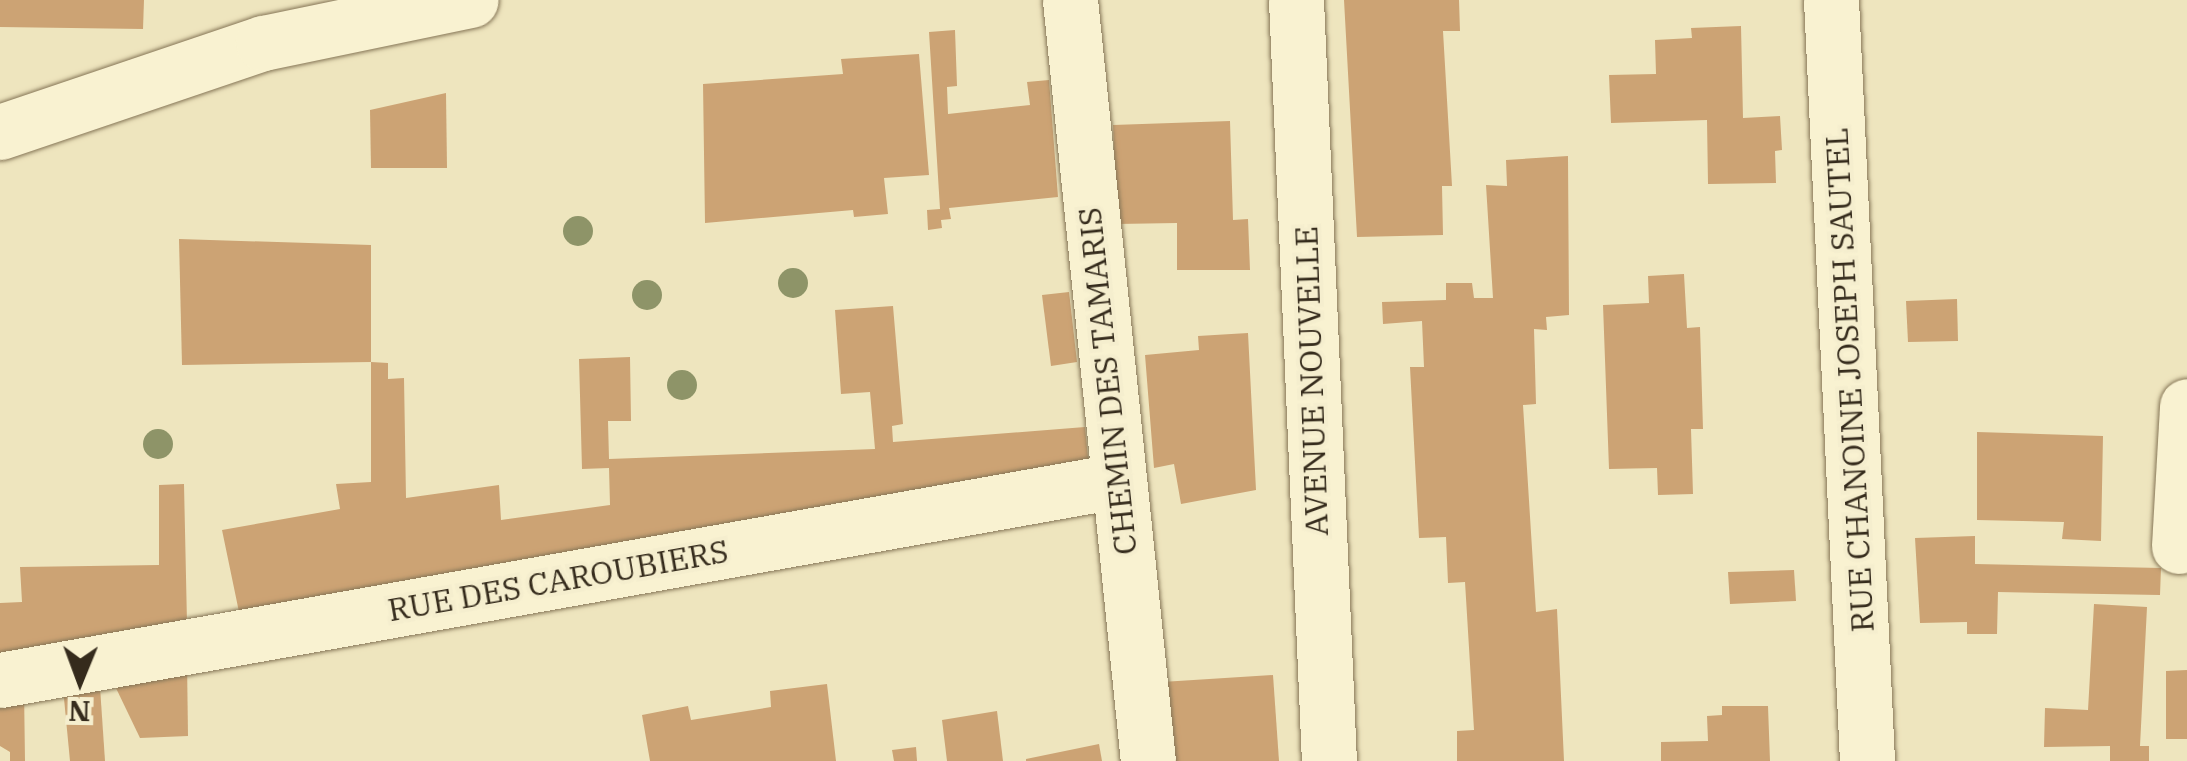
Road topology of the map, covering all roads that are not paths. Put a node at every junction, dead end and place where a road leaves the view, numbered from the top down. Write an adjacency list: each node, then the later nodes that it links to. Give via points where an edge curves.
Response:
1 (471, 0): 5 (street)
2 (1070, 0): 8 (street, CHEMIN DES TAMARIS)
3 (1296, 0): 12 (street, AVENUE NOUVELLE)
4 (1832, 0): 13 (street, RUE CHANOINE JOSEPH SAUTEL)
5 (260, 21): 6 (street)
6 (0, 132)
7 (2187, 406): 9 (street)
8 (1116, 480): 10 (street, RUE DES CAROUBIERS); 11 (street, CHEMIN DES TAMARIS)
9 (2179, 546)
10 (0, 680)
11 (1148, 761)
12 (1328, 761)
13 (1867, 761)

